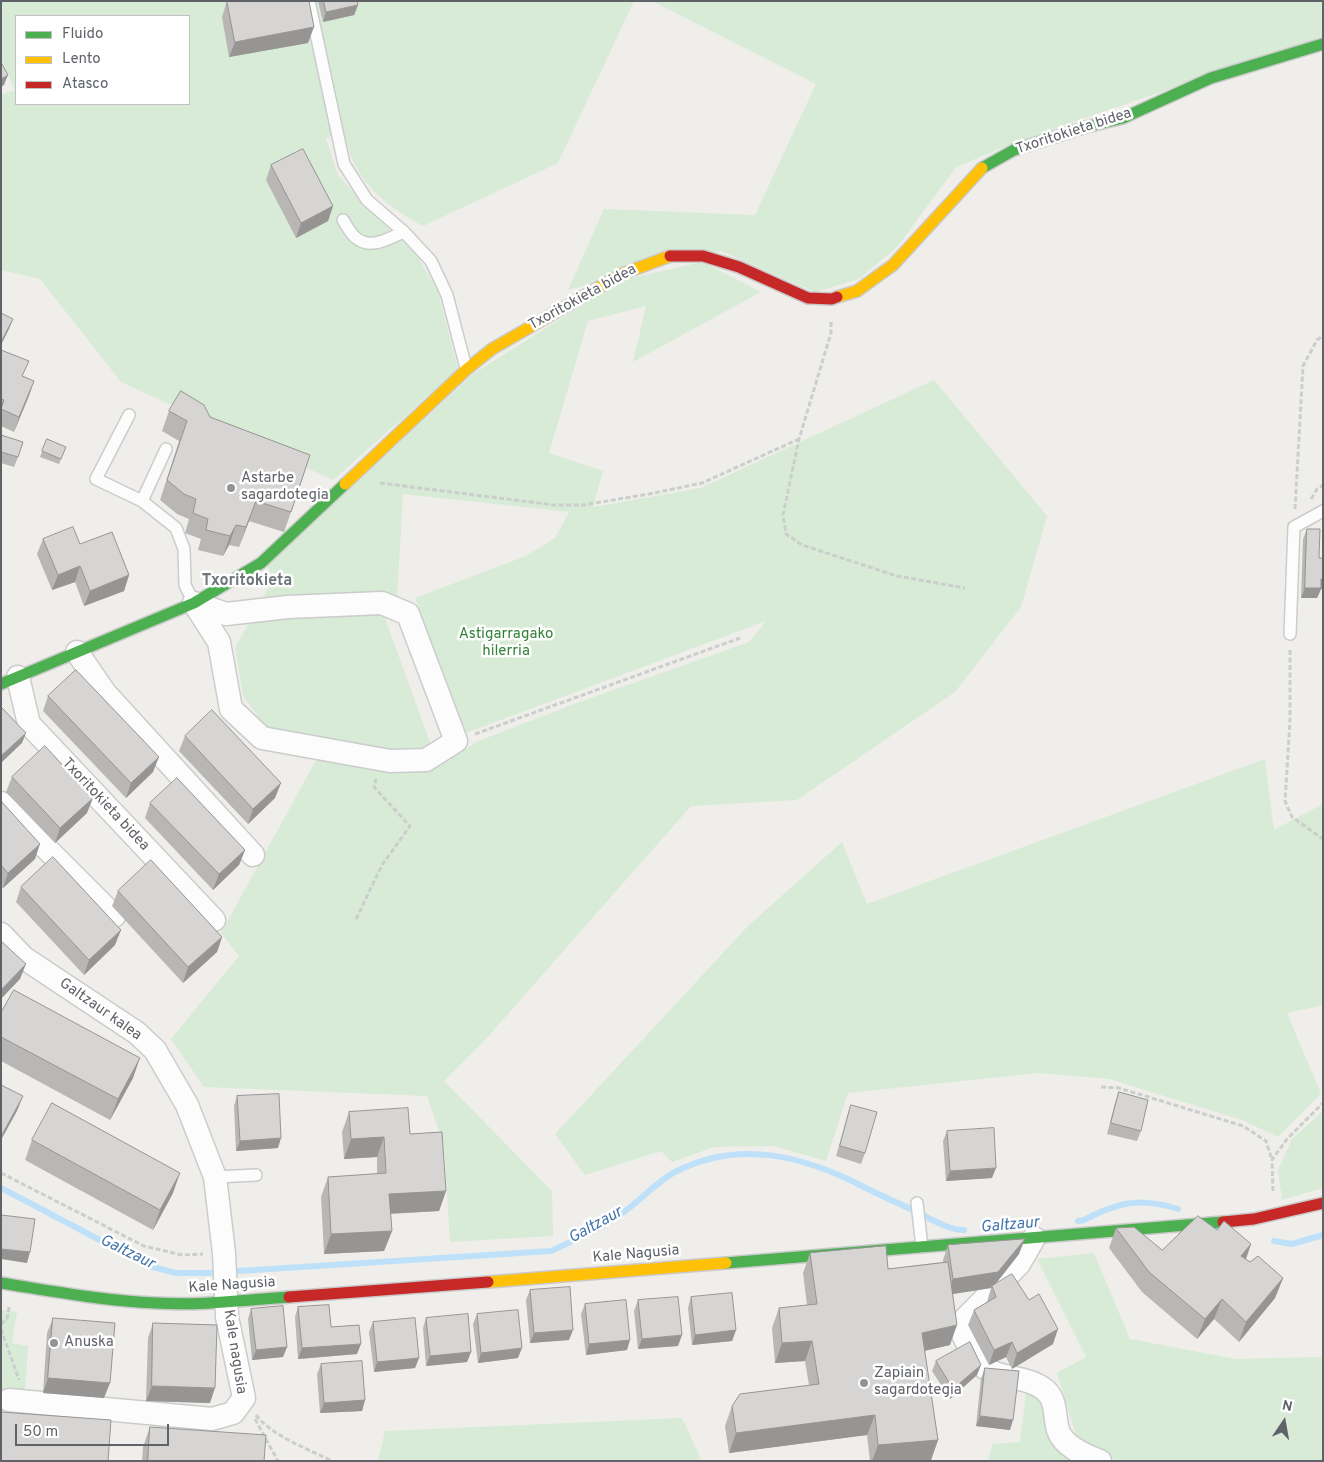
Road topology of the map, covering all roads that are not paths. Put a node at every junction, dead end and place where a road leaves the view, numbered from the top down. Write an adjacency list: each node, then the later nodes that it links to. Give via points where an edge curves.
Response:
1 (309, 1): 4 (lane, via 344,164 367,200)
2 (1323, 44): 5 (street, Txoritokieta bidea, via 1211,78 1123,118 1014,150 982,168 893,265 857,291 832,299 808,298 739,267 703,256 668,256 622,274 492,349)
3 (343, 220): 4 (lane, via 355,237 367,244)
4 (404, 232): 5 (lane, via 431,261 447,295)
5 (466, 369): 10 (street, Txoritokieta bidea, via 261,563)
6 (129, 415): 8 (lane, via 96,479)
7 (166, 449): 8 (lane)
8 (142, 501): 10 (lane, via 176,528 184,549 185,585)
9 (1323, 511): 11 (lane, via 1294,527)
10 (194, 603): 10 (street, via 219,642 231,709 262,738 390,761 426,760 456,741 408,614 382,603 288,607 226,614); 12 (street, Txoritokieta bidea)
11 (1290, 634)
12 (77, 652): 13 (street, Txoritokieta bidea); 15 (street, via 105,693)
13 (10, 681): 17 (street, Txoritokieta bidea, via 30,724)
14 (1, 803): 16 (street)
15 (253, 855)
16 (114, 916)
17 (214, 920)
18 (1, 934): 20 (street, Galtzaur kalea, via 24,958 137,1033 154,1050 188,1105)
19 (256, 1175): 20 (lane)
20 (215, 1177): 26 (street, Galtzaur kalea)
21 (917, 1203): 24 (lane)
22 (1323, 1203): 23 (street, Kale Nagusia, via 1254,1219)
23 (1034, 1238): 24 (street, Kale Nagusia); 28 (street, via 1019,1264 965,1319 962,1333 982,1367 1033,1382 1046,1391 1053,1400 1058,1430 1066,1444)
24 (922, 1247): 26 (street, Kale Nagusia)
25 (1, 1283): 26 (street, Kale Nagusia, via 127,1302 181,1305)
26 (226, 1294): 27 (street, Kale nagusia, via 227,1317 244,1398 233,1413 212,1419)
27 (15, 1394)
28 (1100, 1461)

